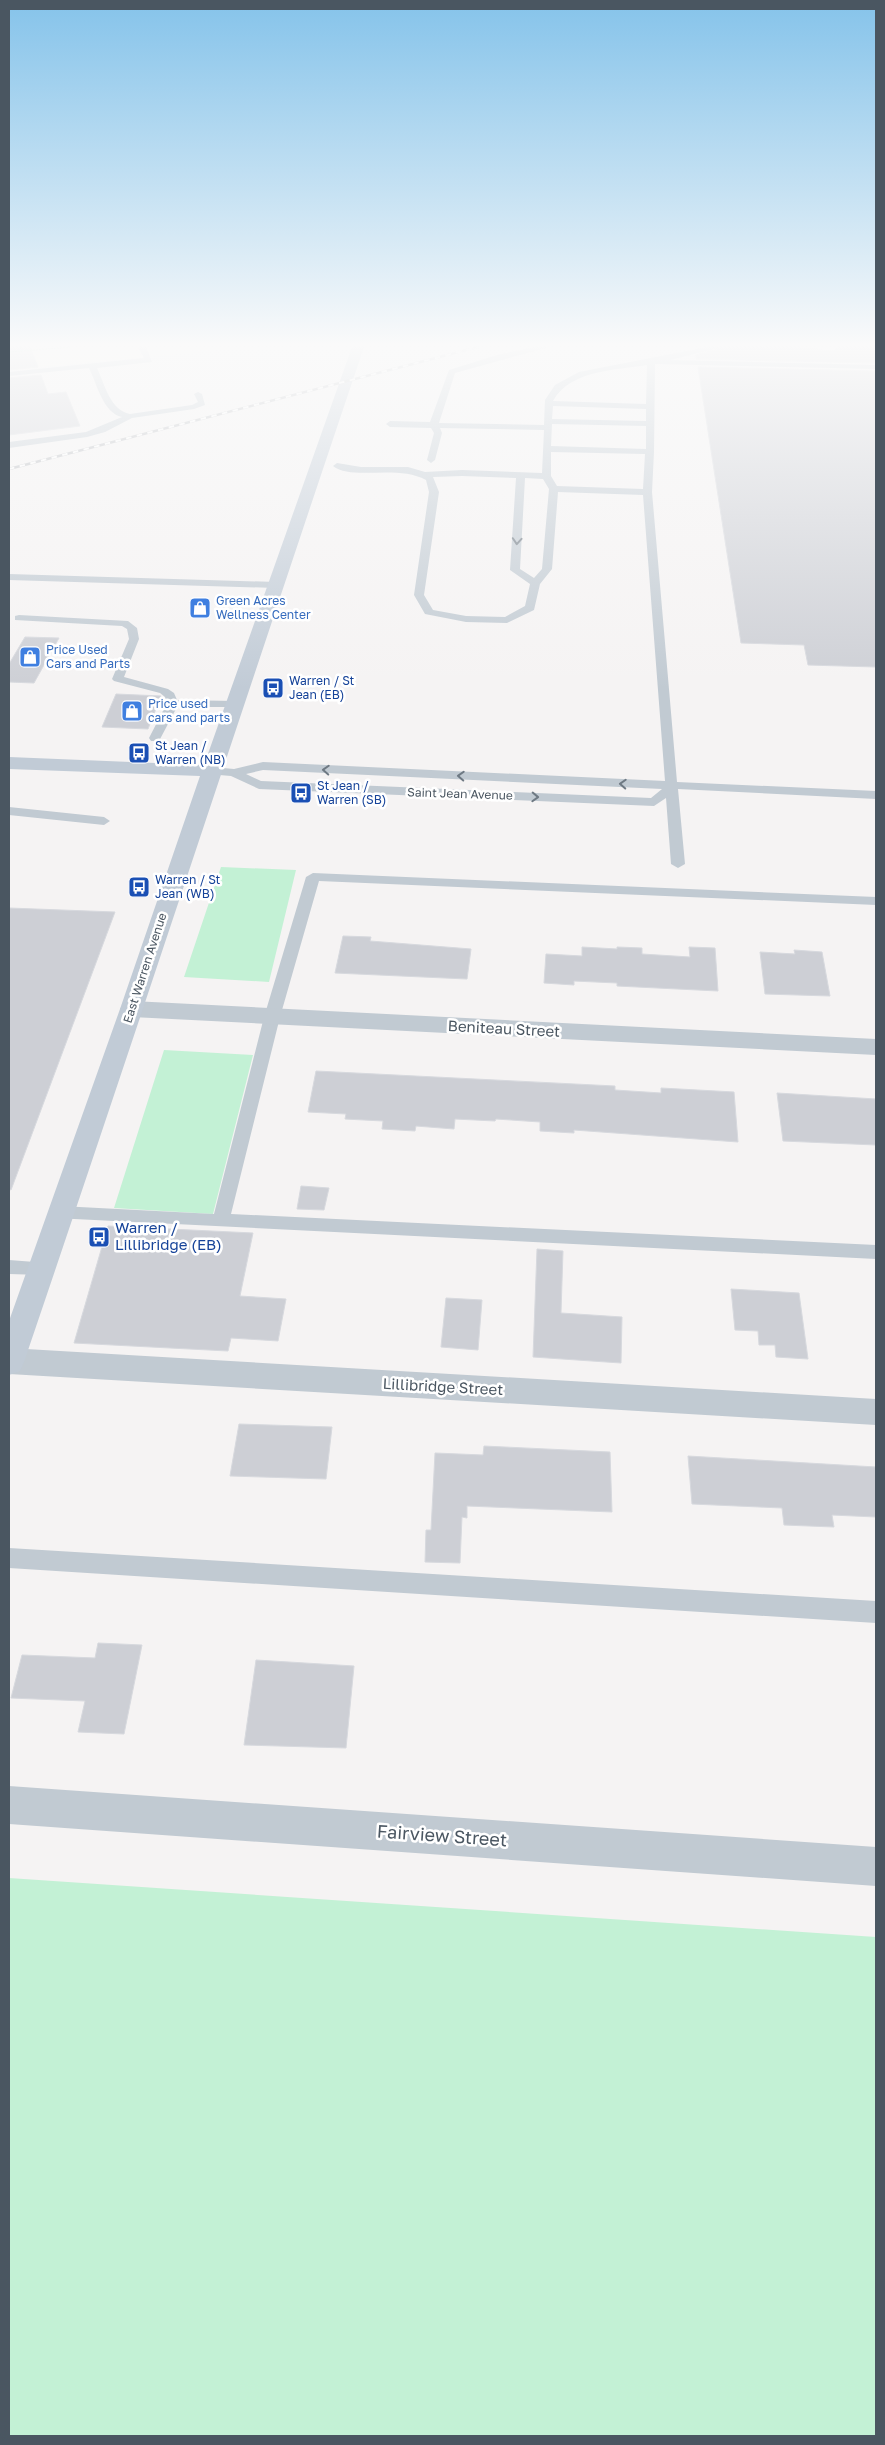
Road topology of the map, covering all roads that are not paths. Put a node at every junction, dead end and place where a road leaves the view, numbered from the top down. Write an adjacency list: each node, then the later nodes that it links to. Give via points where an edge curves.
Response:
1 (318, 461): 4 (main road, East Warren Avenue)
2 (547, 461): 7 (lane)
3 (649, 461): 9 (lane)
4 (317, 465): 6 (lane, via 349,470 390,468); 12 (main road, East Warren Avenue)
5 (521, 475): 6 (lane, via 462,473); 7 (lane); 11 (lane, one-way to 11, via 515,570)
6 (425, 476): 11 (lane, via 430,479 434,492 419,595 429,612 466,619 507,620 530,608)
7 (546, 476): 8 (lane)
8 (554, 489): 9 (lane); 11 (lane, via 548,569)
9 (647, 492): 19 (lane)
10 (9, 577): 12 (lane)
11 (535, 583)
12 (276, 585): 15 (main road, East Warren Avenue)
13 (19, 618): 14 (lane, via 124,623 132,628 134,639 118,678 164,691 170,694)
14 (173, 703): 15 (lane); 16 (lane)
15 (235, 704): 18 (main road, East Warren Avenue)
16 (155, 738)
17 (9, 762): 18 (main road)
18 (223, 772): 19 (lane, Saint Jean Avenue, one-way to 18, via 263,766); 19 (lane, Saint Jean Avenue, one-way to 19, via 258,785 654,802); 25 (main road, East Warren Avenue)
19 (672, 786): 20 (lane, Saint Jean Avenue); 23 (lane)
20 (876, 795)
21 (9, 812): 22 (lane)
22 (104, 821)
23 (678, 864)
24 (876, 901): 26 (lane, via 313,876)
25 (132, 1009): 26 (street, Beniteau Street); 28 (main road, East Warren Avenue)
26 (272, 1017): 27 (street, Beniteau Street); 29 (lane)
27 (876, 1048)
28 (60, 1213): 29 (lane); 32 (main road, East Warren Avenue)
29 (221, 1221): 30 (lane)
30 (876, 1252)
31 (9, 1267): 32 (lane)
32 (42, 1268): 33 (main road, East Warren Avenue)
33 (9, 1362): 34 (street, Lillibridge Street)
34 (876, 1412)
35 (9, 1558): 36 (lane)
36 (876, 1612)
37 (9, 1805): 38 (street, Fairview Street)
38 (876, 1867)

